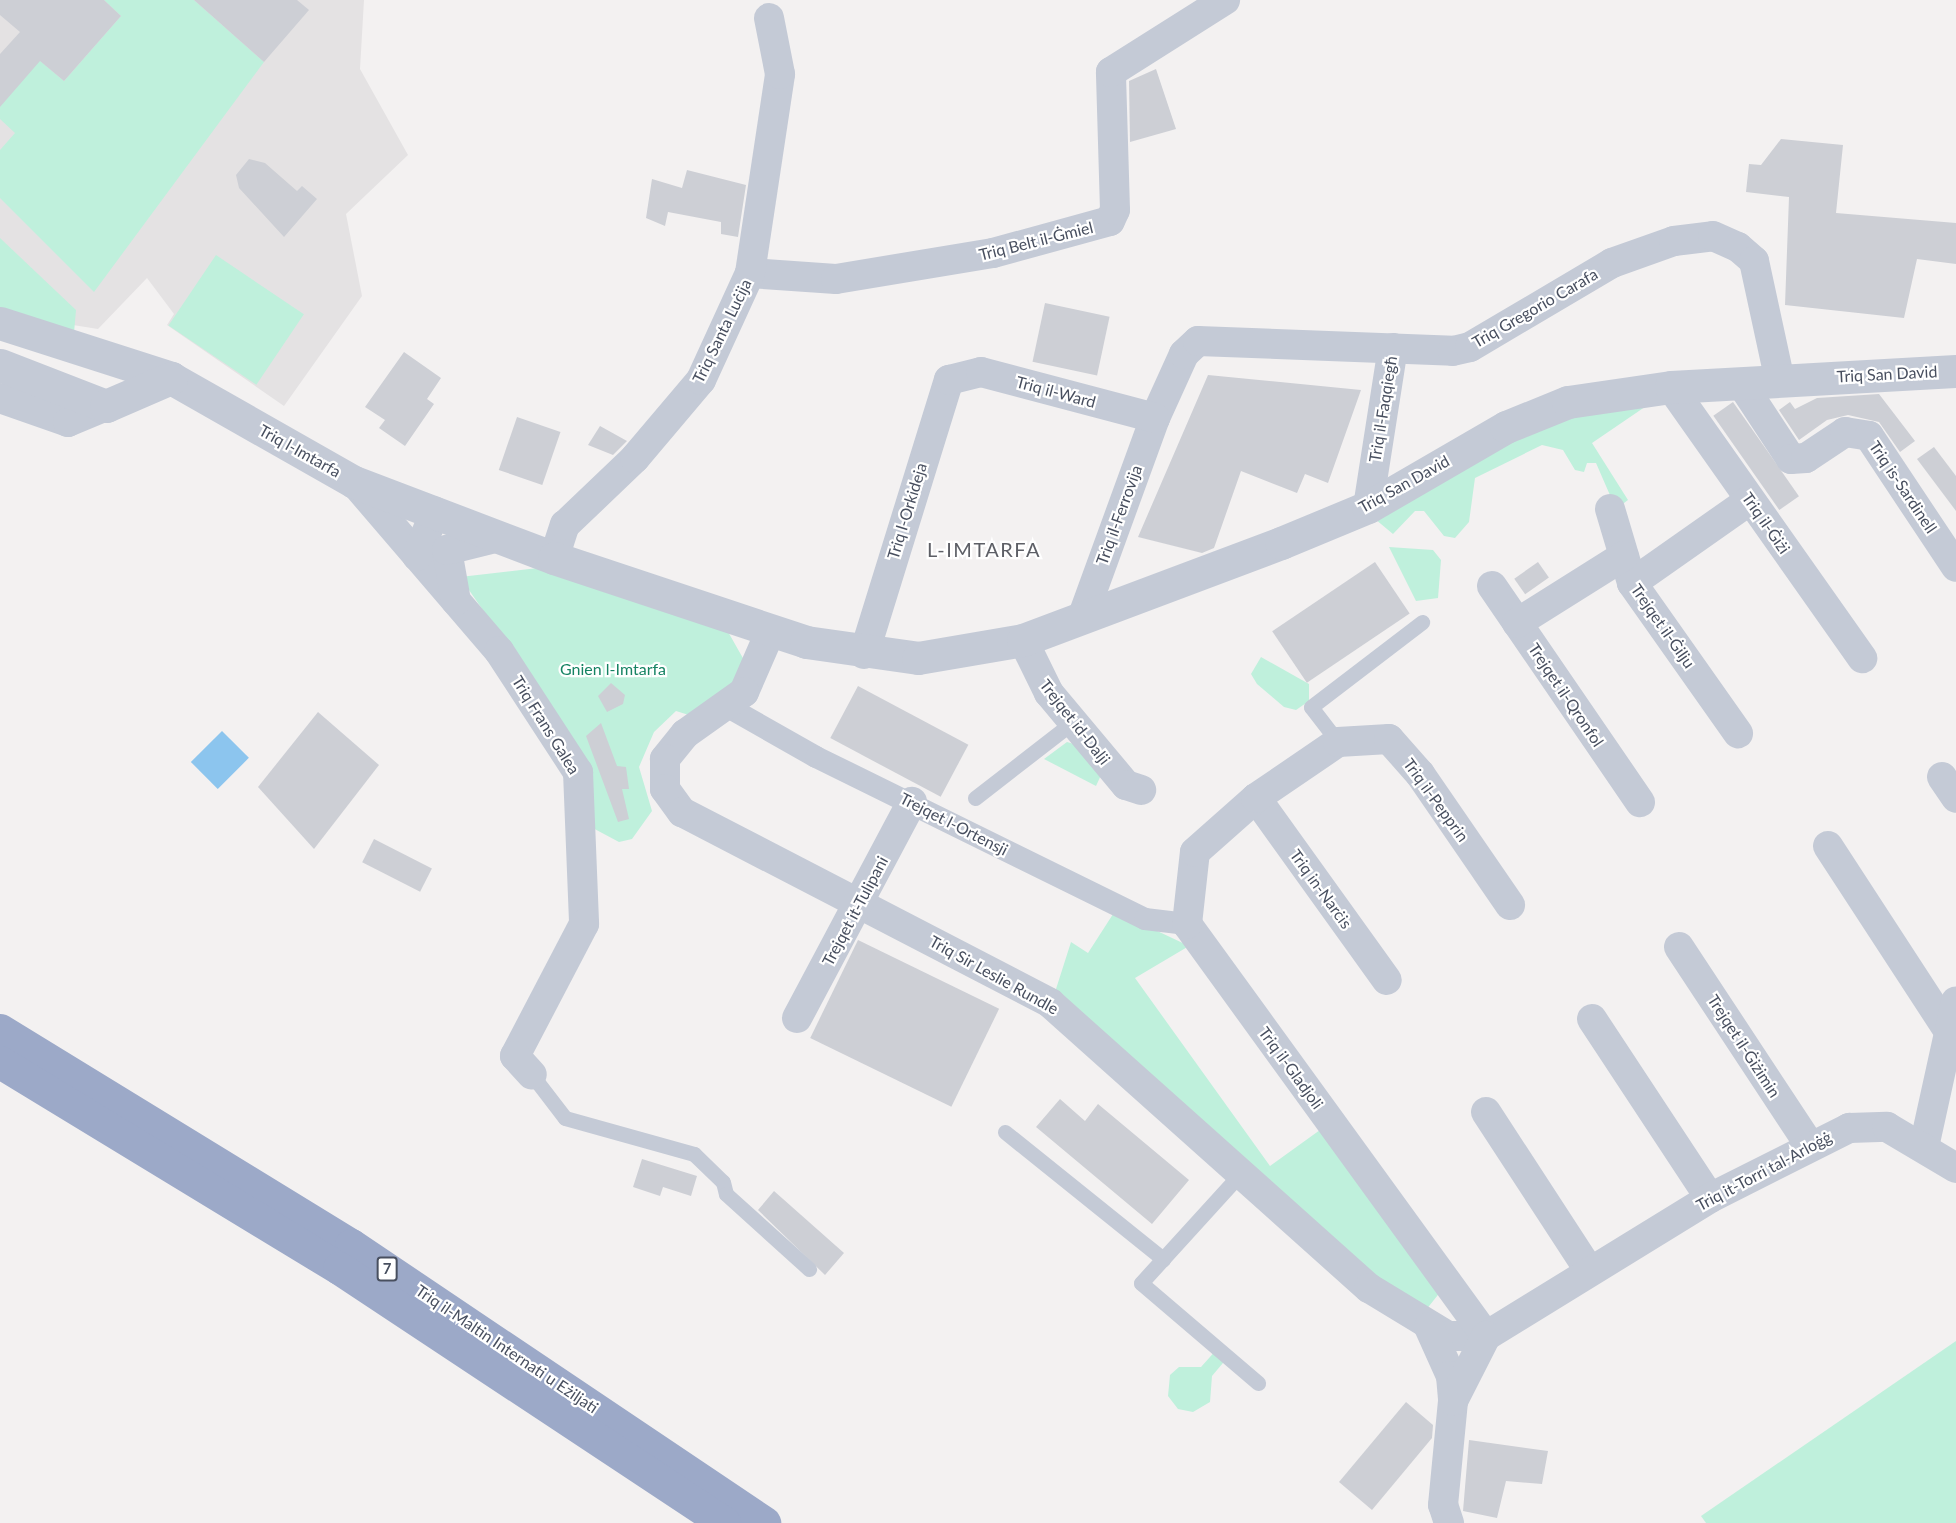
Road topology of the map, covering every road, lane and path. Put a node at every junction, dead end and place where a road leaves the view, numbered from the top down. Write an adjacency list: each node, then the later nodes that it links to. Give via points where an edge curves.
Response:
1 (1225, 0): 3 (street, Triq Belt il-Ġmiel, via 1110,72 1115,210 1110,221 993,253 836,279)
2 (768, 18): 3 (street, Triq Santa Luċija, via 780,74)
3 (750, 273): 24 (street, Triq Santa Luċija, via 701,380 635,458 565,525)
4 (0, 322): 10 (street, Triq l-Imtarfa)
5 (1393, 348): 11 (street, Triq Gregorio Carafa, via 1470,347 1611,263 1674,241 1713,236 1754,261); 16 (street, Triq Gregorio Carafa, via 1198,341 1185,354); 19 (street, Triq il-Faqqiegħ)
6 (1956, 355): 8 (street)
7 (0, 365): 15 (street)
8 (1941, 370): 11 (street, Triq San David)
9 (958, 374): 16 (street, Triq il-Ward, via 981,372); 34 (street, Triq l-Orkideja, via 944,390)
10 (171, 378): 15 (street); 17 (street, Triq l-Imtarfa)
11 (1780, 381): 12 (street, Triq San David)
12 (1741, 383): 13 (street, Triq San David); 25 (street, Triq is-Sardinell, via 1791,459 1806,458 1845,432 1869,436)
13 (1671, 387): 18 (street, Triq il-Ġiżi); 19 (street, Triq San David, via 1535,412)
14 (0, 398): 15 (street, via 68,422)
15 (106, 406)
16 (1155, 418): 29 (street, Triq il-Ferrovija)
17 (354, 482): 21 (street, Triq l-Imtarfa); 23 (street, Triq Frans Galea)
18 (1750, 500): 26 (street); 35 (street, Triq il-Ġiżi)
19 (1368, 507): 29 (street, Triq San David)
20 (1610, 510): 26 (street, Trejqet il-Ġilju)
21 (435, 512): 22 (street, Triq l-Imtarfa); 23 (street)
22 (499, 537): 24 (street, Triq l-Imtarfa); 28 (street, via 447,550)
23 (417, 556): 28 (street, Triq Frans Galea)
24 (554, 558): 32 (street, Triq l-Imtarfa)
25 (1956, 567)
26 (1628, 570): 31 (street); 38 (street, Trejqet il-Ġilju)
27 (1492, 586): 31 (street, Trejqet il-Qronfol)
28 (456, 601): 57 (street, Triq Frans Galea, via 499,651 578,772 584,924 515,1056)
29 (1084, 613): 33 (street, Triq San David)
30 (1422, 622): 39 (lane, via 1311,707)
31 (1517, 623): 44 (street, Trejqet il-Qronfol)
32 (771, 630): 34 (street, Triq l-Imtarfa); 36 (street, Triq Sir Leslie Rundle, via 754,675)
33 (1023, 640): 34 (street, Triq San David, via 948,657); 37 (street, Trejqet id-Dalji, via 1049,693)
34 (864, 654)
35 (1862, 658)
36 (728, 707): 43 (street, Trejqet l-Ortensji, via 816,757); 46 (street, Triq Sir Leslie Rundle, via 685,734 665,759 662,774 673,802 682,812)
37 (1073, 722): 40 (street, Trejqet id-Dalji, via 1126,785); 41 (lane)
38 (1737, 733)
39 (1338, 742): 42 (street); 47 (street, Triq il-Pepprin, via 1389,739 1420,774)
40 (1141, 790)
41 (975, 798)
42 (1256, 798): 48 (street, via 1194,852); 50 (street, Triq in-Narċis)
43 (912, 802): 46 (street, Trejqet it-Tulipani); 48 (street, Trejqet l-Ortensji, via 1145,919)
44 (1640, 802)
45 (1828, 846): 55 (street)
46 (861, 905): 52 (street, Trejqet it-Tulipani); 63 (street, Triq Sir Leslie Rundle, via 1050,1003)
47 (1510, 905)
48 (1187, 924): 69 (street, Triq il-Gladjoli)
49 (1679, 947): 60 (street, Trejqet il-Ġiżimin)
50 (1387, 980)
51 (1956, 1001): 55 (street)
52 (797, 1018)
53 (1592, 1018): 64 (street)
54 (0, 1030): 73 (highway, Triq il-Maltin Internati u Eżiljati / 7, via 351,1245)
55 (1948, 1030): 61 (street)
56 (0, 1062): 72 (highway, Triq il-Maltin Internati u Eżiljati / 7, via 339,1268)
57 (532, 1074): 66 (lane, via 565,1118 694,1154 723,1182 726,1194)
58 (1486, 1112): 67 (street)
59 (1005, 1132): 65 (lane)
60 (1809, 1144): 61 (street, Triq it-Torri tal-Arloġġ, via 1848,1128 1887,1127); 64 (street, Triq it-Torri tal-Arloġġ)
61 (1924, 1147): 62 (street, Triq it-Torri tal-Arloġġ)
62 (1956, 1168)
63 (1242, 1172): 65 (lane); 68 (street, Triq Sir Leslie Rundle, via 1369,1288)
64 (1710, 1198): 67 (street, Triq it-Torri tal-Arloġġ)
65 (1163, 1259): 70 (lane, via 1141,1283)
66 (809, 1269)
67 (1589, 1270): 69 (street, Triq it-Torri tal-Arloġġ)
68 (1429, 1327): 69 (street, Triq Sir Leslie Rundle, via 1448,1336); 71 (street, via 1451,1376)
69 (1486, 1336): 71 (street)
70 (1258, 1383)
71 (1453, 1401): 74 (street, via 1443,1505)
72 (724, 1523)
73 (764, 1523)
74 (1449, 1523)

